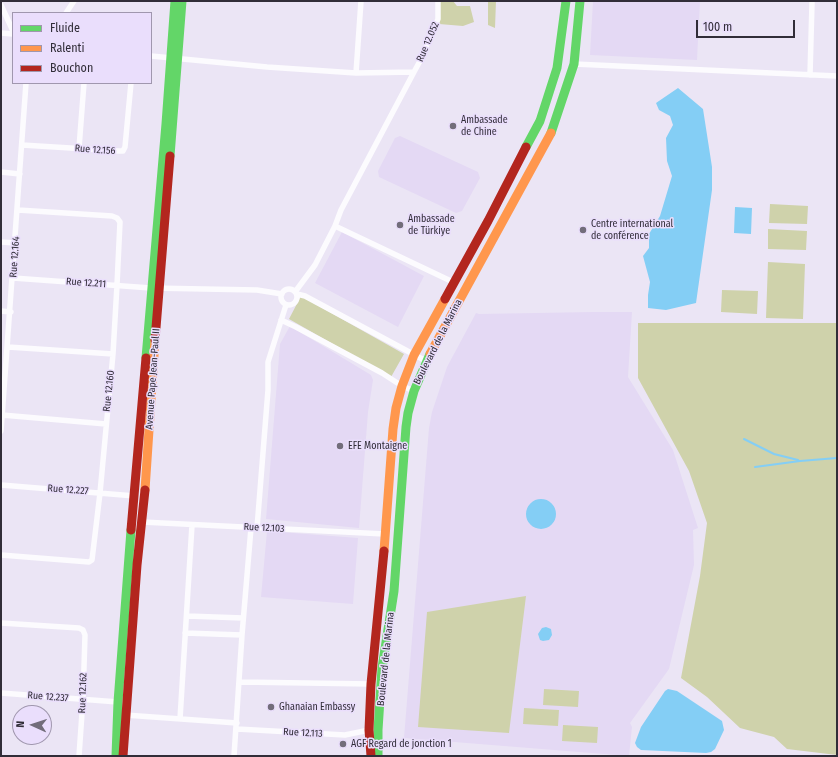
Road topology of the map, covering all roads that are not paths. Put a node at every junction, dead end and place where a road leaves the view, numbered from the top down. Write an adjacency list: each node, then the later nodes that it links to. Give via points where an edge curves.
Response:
1 (74, 1): 10 (street)
2 (175, 1): 15 (main road, Avenue Pape Jean-Paul II)
3 (182, 1): 15 (main road, Avenue Pape Jean-Paul II)
4 (360, 1): 18 (street)
5 (438, 1): 17 (street, Rue 12.052, via 438,19)
6 (566, 1): 33 (main road, Boulevard de la Marina, via 557,68 540,121)
7 (580, 1): 16 (main road, Boulevard de la Marina)
8 (812, 4): 19 (street)
9 (1, 5): 11 (street)
10 (67, 12)
11 (12, 28)
12 (1, 33): 13 (street)
13 (12, 34)
14 (152, 56): 15 (street, Rue 12.052)
15 (174, 59): 18 (street, Rue 12.052); 35 (main road, Avenue Pape Jean-Paul II)
16 (574, 64): 19 (street); 45 (main road, Boulevard de la Marina, via 558,116 541,153)
17 (414, 72): 18 (street, Rue 12.052); 29 (street)
18 (356, 73)
19 (810, 75): 20 (street)
20 (837, 76)
21 (26, 84): 24 (street, Rue 12.164)
22 (84, 84): 25 (street)
23 (131, 84): 25 (street, Rue 12.156, via 123,151)
24 (22, 145): 25 (street, Rue 12.156); 27 (street, Rue 12.164)
25 (79, 148)
26 (1, 172): 27 (street)
27 (20, 174): 28 (street, Rue 12.164)
28 (18, 210): 31 (street, Rue 12.164); 34 (street, Rue 12.160, via 117,218 120,222)
29 (335, 226): 33 (street); 36 (street, via 315,265)
30 (1, 242): 31 (street)
31 (16, 243): 32 (street, Rue 12.164)
32 (13, 278): 34 (street, Rue 12.211); 40 (street, Rue 12.164)
33 (453, 282): 44 (main road, Boulevard de la Marina)
34 (117, 286): 35 (street, Rue 12.211); 43 (street, Rue 12.160)
35 (155, 288): 37 (street, Rue 12.211, via 257,290); 54 (main road, Avenue Pape Jean-Paul II); 55 (main road, Avenue Pape Jean-Paul II)
36 (296, 293): 37 (street, via 289,289); 38 (street, via 295,303); 44 (street)
37 (282, 294): 38 (street, via 282,301)
38 (286, 305): 41 (street)
39 (1, 311): 40 (street)
40 (11, 312): 42 (street, Rue 12.164)
41 (281, 320): 47 (street); 58 (street, via 268,362)
42 (8, 347): 43 (street); 46 (street, Rue 12.164)
43 (112, 354): 50 (street, Rue 12.160)
44 (414, 355): 45 (street); 47 (main road, Boulevard de la Marina)
45 (426, 361): 48 (main road, Boulevard de la Marina)
46 (3, 381): 49 (street, Rue 12.164)
47 (402, 386): 48 (street); 59 (main road, Boulevard de la Marina, via 393,429)
48 (414, 391): 80 (main road, Boulevard de la Marina, via 406,427 394,591 382,668)
49 (2, 415): 50 (street); 51 (street, Rue 12.164)
50 (106, 424): 53 (street, Rue 12.160)
51 (1, 431)
52 (1, 485): 53 (street, Rue 12.227)
53 (100, 492): 54 (street, Rue 12.227); 60 (street, Rue 12.160, via 92,560 89,562)
54 (135, 496): 70 (main road, Avenue Pape Jean-Paul II)
55 (142, 522): 56 (street, Rue 12.103); 71 (main road, Avenue Pape Jean-Paul II, via 138,544)
56 (192, 525): 57 (street, Rue 12.103); 61 (street)
57 (251, 528): 58 (street, Rue 12.103); 62 (street)
58 (257, 528): 59 (street, Rue 12.103)
59 (385, 534): 67 (main road, Boulevard de la Marina)
60 (1, 555)
61 (186, 616): 62 (street); 64 (street)
62 (243, 618): 65 (street)
63 (1, 623): 69 (street, Rue 12.162, via 83,630)
64 (185, 633): 65 (street); 72 (street)
65 (242, 635): 66 (street)
66 (240, 682): 67 (street); 73 (street)
67 (371, 684): 74 (main road, Boulevard de la Marina)
68 (1, 693): 69 (street, Rue 12.237)
69 (83, 699): 70 (street, Rue 12.237); 75 (street, Rue 12.162)
70 (118, 702): 76 (main road, Avenue Pape Jean-Paul II)
71 (126, 715): 72 (street, Rue 12.113); 77 (main road, Avenue Pape Jean-Paul II)
72 (180, 719): 73 (street, Rue 12.113)
73 (237, 726): 74 (street, Rue 12.113, via 345,735); 78 (street)
74 (369, 730): 79 (main road, Boulevard de la Marina)
75 (79, 756)
76 (116, 756)
77 (124, 756)
78 (234, 756)
79 (371, 756)
80 (378, 756)

